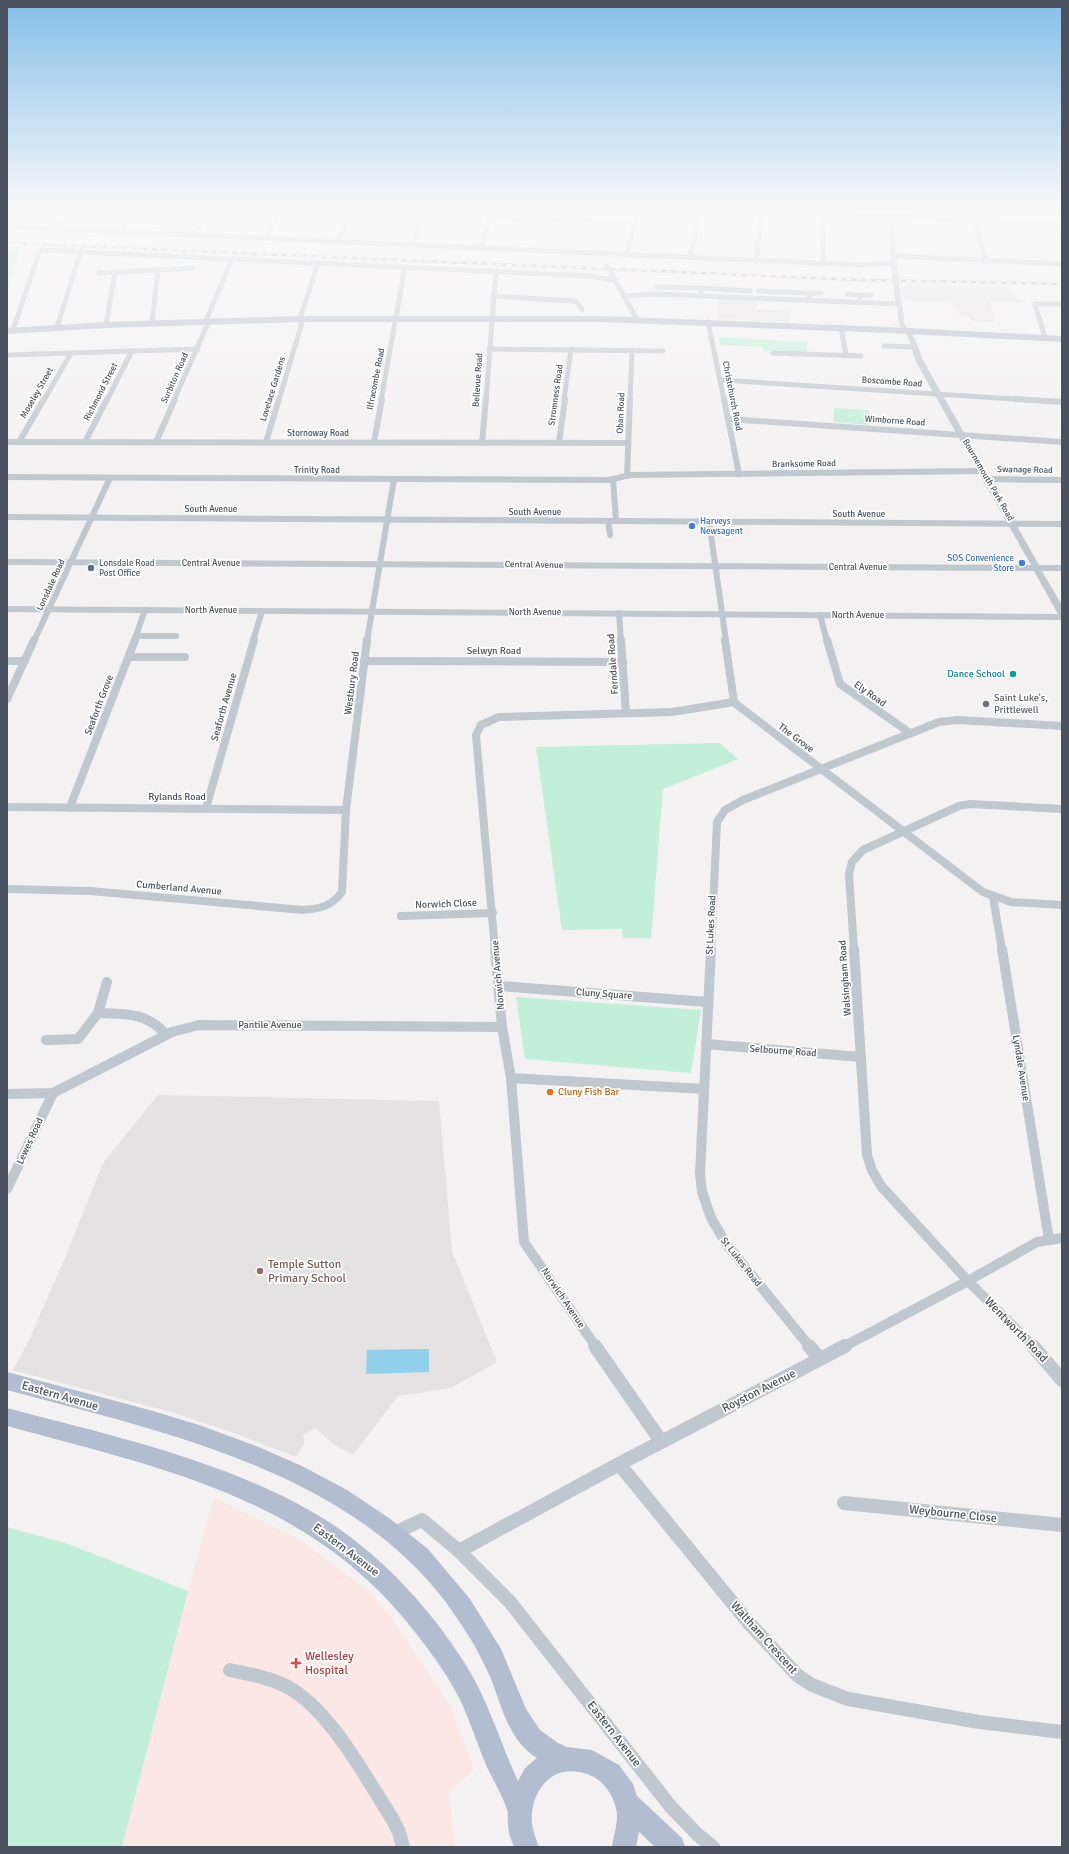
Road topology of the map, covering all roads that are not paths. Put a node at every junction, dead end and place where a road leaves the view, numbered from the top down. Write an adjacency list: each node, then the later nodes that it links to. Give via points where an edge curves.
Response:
1 (22, 298): 29 (street)
2 (66, 298): 27 (street)
3 (111, 298): 26 (street)
4 (155, 298): 25 (street)
5 (217, 298): 23 (street, Surbiton Road)
6 (308, 298): 21 (street, Lovelace Gardens)
7 (400, 298): 19 (street, Ilfracombe Road)
8 (493, 298): 20 (street, Bellevue Road)
9 (518, 298): 18 (street, via 574,301)
10 (625, 298): 22 (street)
11 (742, 298): 14 (street)
12 (859, 298): 16 (street)
13 (898, 298): 15 (street, Bournemouth Park Road, bridge)
14 (810, 300): 16 (street)
15 (898, 301): 16 (street); 30 (street, Bournemouth Park Road, via 902,324)
16 (860, 302)
17 (1062, 304): 31 (street, via 1035,304)
18 (582, 310)
19 (396, 318): 20 (main road); 21 (main road); 56 (street, Ilfracombe Road)
20 (491, 318): 22 (main road); 36 (street, Bellevue Road)
21 (302, 319): 23 (main road); 55 (street, Lovelace Gardens)
22 (637, 319): 24 (main road)
23 (208, 321): 25 (main road); 35 (street, Surbiton Road)
24 (708, 322): 28 (main road); 46 (street, Christchurch Road)
25 (152, 323): 26 (main road)
26 (106, 325): 27 (main road)
27 (57, 327): 29 (main road)
28 (841, 327): 30 (main road); 43 (street)
29 (10, 331)
30 (906, 331): 31 (main road); 34 (street, Bournemouth Park Road)
31 (1045, 338): 32 (main road)
32 (1062, 339)
33 (884, 346): 34 (street)
34 (915, 347): 47 (street, Bournemouth Park Road, via 920,362)
35 (198, 348): 39 (street); 54 (street, Surbiton Road)
36 (489, 349): 37 (street); 57 (street, Bellevue Road)
37 (571, 350): 38 (street); 58 (street, Stromness Road)
38 (632, 350): 40 (street); 60 (street, Oban Road)
39 (132, 351): 42 (street); 53 (street, Richmond Street)
40 (663, 351)
41 (773, 352): 43 (street)
42 (71, 353): 44 (street); 52 (street, Moseley Street)
43 (846, 355): 45 (street)
44 (8, 356)
45 (861, 356)
46 (720, 380): 47 (street, Boscombe Road); 49 (street, Christchurch Road)
47 (939, 394): 48 (street, Boscombe Road); 50 (street, Bournemouth Park Road)
48 (1062, 402)
49 (728, 419): 50 (street, Wimborne Road); 62 (street, Christchurch Road)
50 (962, 435): 59 (street, Wimborne Road); 61 (street, Bournemouth Park Road)
51 (7, 442): 52 (street, Stornoway Road)
52 (19, 442): 53 (street, Stornoway Road)
53 (85, 442): 54 (street, Stornoway Road)
54 (156, 442): 55 (street, Stornoway Road)
55 (266, 442): 56 (street, Stornoway Road)
56 (374, 442): 57 (street, Stornoway Road)
57 (482, 442): 58 (street, Stornoway Road)
58 (558, 442): 60 (street, Stornoway Road)
59 (1062, 442)
60 (628, 443): 63 (street, Oban Road)
61 (982, 471): 62 (street, Branksome Road); 66 (street, Bournemouth Park Road)
62 (739, 474): 63 (street, Branksome Road)
63 (627, 476): 68 (street, Trinity Road)
64 (7, 477): 65 (street, Trinity Road)
65 (110, 478): 67 (street, Trinity Road); 71 (street, Lonsdale Road)
66 (987, 478): 69 (street, Swanage Road); 76 (street, Bournemouth Park Road)
67 (394, 479): 68 (street, Trinity Road); 72 (street, Westbury Road)
68 (612, 479): 74 (street)
69 (1062, 480)
70 (7, 517): 71 (street, South Avenue)
71 (92, 518): 72 (street, South Avenue); 80 (street, Lonsdale Road)
72 (387, 519): 73 (street, South Avenue); 81 (street, Westbury Road)
73 (608, 521): 74 (street, South Avenue); 78 (street)
74 (616, 521): 75 (street, South Avenue)
75 (708, 521): 76 (street, South Avenue); 82 (street)
76 (1013, 524): 77 (street, South Avenue); 83 (street, Bournemouth Park Road)
77 (1062, 524)
78 (610, 536)
79 (7, 562): 80 (street, Central Avenue)
80 (71, 562): 81 (street, Central Avenue); 86 (street, Lonsdale Road)
81 (380, 564): 82 (street, Central Avenue); 89 (street, Westbury Road)
82 (715, 567): 83 (street, Central Avenue); 92 (street)
83 (1037, 568): 84 (street, Central Avenue); 91 (street, Bournemouth Park Road)
84 (1062, 568)
85 (7, 609): 86 (street, North Avenue)
86 (49, 609): 87 (street, North Avenue); 99 (street, Lonsdale Road)
87 (145, 610): 88 (street, North Avenue); 95 (street, Seaforth Grove)
88 (262, 611): 89 (street, North Avenue); 111 (street, Seaforth Avenue)
89 (372, 612): 90 (street, North Avenue); 100 (street, Westbury Road)
90 (619, 613): 92 (street, North Avenue); 102 (street, Ferndale Road)
91 (1062, 613)
92 (722, 614): 93 (street, North Avenue); 104 (street)
93 (820, 615): 94 (street, North Avenue); 107 (street, Ely Road, via 836,678 840,684)
94 (1062, 617)
95 (136, 636): 96 (street); 97 (street, Seaforth Grove)
96 (176, 636)
97 (129, 657): 98 (street); 110 (street, Seaforth Grove)
98 (185, 657)
99 (25, 661): 101 (street); 103 (street, Lonsdale Road)
100 (364, 661): 102 (street, Selwyn Road); 113 (street, Westbury Road)
101 (7, 662)
102 (623, 662): 105 (street, Ferndale Road)
103 (7, 699)
104 (734, 702): 105 (street, Norwich Avenue, via 683,711); 108 (street, The Grove)
105 (626, 714): 119 (street, Norwich Avenue, via 498,717 482,723 477,728)
106 (1062, 726): 107 (street, St Lukes Road, via 951,720)
107 (910, 733): 108 (street, St Lukes Road)
108 (821, 769): 114 (street, The Grove); 123 (street, St Lukes Road, via 734,804 725,810 717,822)
109 (7, 807): 110 (street, Rylands Road)
110 (70, 807): 111 (street, Rylands Road)
111 (206, 808): 113 (street, Rylands Road)
112 (1062, 809): 114 (street, Walsingham Road, via 970,804 959,806)
113 (346, 810): 116 (street, Westbury Road)
114 (902, 831): 117 (street, The Grove); 129 (street, Walsingham Road, via 859,851 850,867)
115 (7, 889): 116 (street, Cumberland Avenue, via 90,891 303,910 329,906)
116 (342, 892)
117 (993, 897): 118 (street, The Grove, via 1007,901); 136 (street, Lyndale Avenue)
118 (1062, 905)
119 (493, 913): 120 (street, Norwich Close); 122 (street, Norwich Avenue)
120 (401, 916)
121 (107, 982): 124 (street)
122 (500, 986): 123 (street, Cluny Square); 125 (street, Norwich Avenue)
123 (708, 1002): 128 (street, St Lukes Road)
124 (98, 1013): 126 (street, via 145,1017 154,1022); 127 (street, via 76,1040)
125 (502, 1027): 126 (street, Pantile Avenue, via 198,1025); 130 (street, Norwich Avenue)
126 (166, 1035): 132 (street, Pantile Avenue)
127 (46, 1040)
128 (706, 1044): 129 (street, Selbourne Road); 131 (street, St Lukes Road)
129 (861, 1057): 137 (street, Walsingham Road, via 867,1155 872,1170 882,1186)
130 (510, 1078): 131 (street); 142 (street, Norwich Avenue, via 524,1242)
131 (704, 1089): 138 (street, St Lukes Road, via 700,1174 702,1192 711,1218 727,1245)
132 (53, 1093): 133 (street); 134 (street, Lewes Road)
133 (7, 1094)
134 (7, 1189)
135 (1062, 1238): 136 (street, Royston Avenue)
136 (1049, 1240): 137 (street, Royston Avenue, via 1037,1242)
137 (968, 1281): 138 (street, Royston Avenue); 139 (street, Wentworth Road, via 1026,1337)
138 (820, 1359): 142 (street, Royston Avenue)
139 (1062, 1380)
140 (7, 1381): 146 (main road, Eastern Avenue, via 169,1426 263,1458 354,1505)
141 (7, 1417): 152 (main road, Eastern Avenue, via 134,1453 230,1485 305,1520 343,1545 383,1578 413,1610 441,1648 469,1693)
142 (661, 1441): 143 (street, Royston Avenue)
143 (618, 1464): 147 (street, Royston Avenue); 149 (street, Waltham Crescent, via 749,1623 797,1675 812,1685 848,1699 979,1722)
144 (844, 1503): 145 (street, Weybourne Close)
145 (1062, 1525)
146 (396, 1536): 147 (street, Eastern Avenue, via 403,1529 422,1520); 150 (main road, Eastern Avenue, via 424,1560 466,1612 494,1657 519,1722 529,1736 541,1747)
147 (459, 1551): 157 (street, Eastern Avenue, via 510,1602 671,1807)
148 (230, 1670): 153 (street, via 259,1676 286,1686 329,1722 393,1820)
149 (1062, 1732)
150 (567, 1758): 151 (main road, Eastern Avenue, via 593,1762 606,1769 617,1779); 152 (main road, Eastern Avenue, via 548,1765 537,1773 524,1793)
151 (629, 1805): 155 (main road, Eastern Avenue, via 631,1821); 156 (main road, Eastern Avenue)
152 (519, 1810): 154 (main road, Eastern Avenue, via 522,1837)
153 (403, 1847)
154 (527, 1847)
155 (624, 1847)
156 (673, 1847)
157 (713, 1847)

